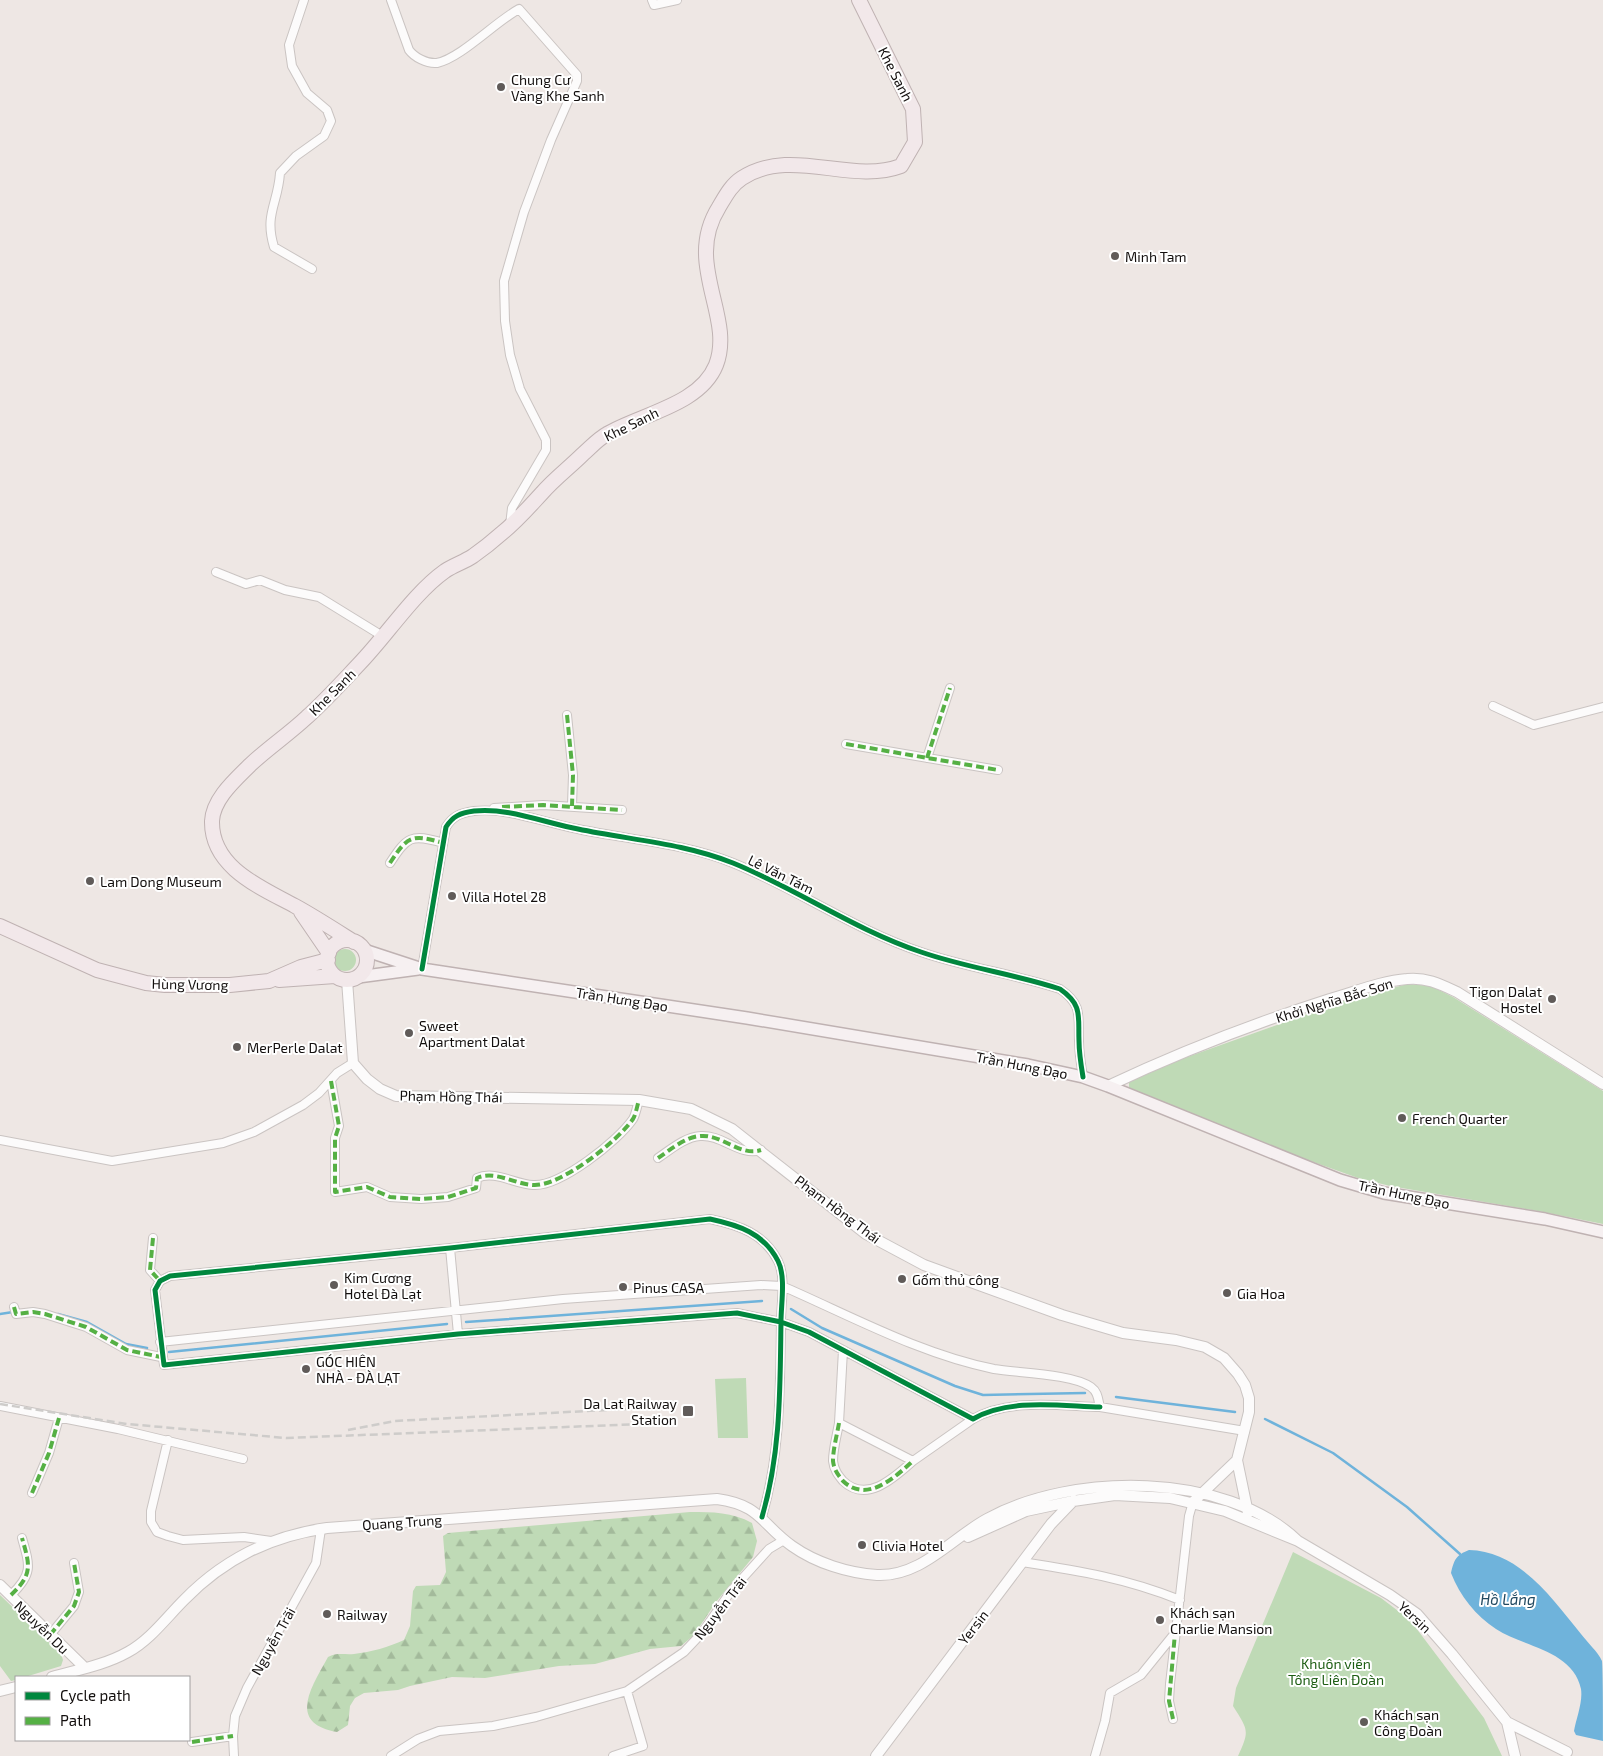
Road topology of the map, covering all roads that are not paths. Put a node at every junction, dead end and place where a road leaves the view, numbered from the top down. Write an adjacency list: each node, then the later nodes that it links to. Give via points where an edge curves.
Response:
1 (304, 0): 6 (street, via 289,45 292,66 307,93 327,110 331,121 324,136 296,156 280,173 279,188 269,216 269,230 274,247)
2 (391, 0): 7 (street, via 409,50 428,62 444,60 519,9 577,75 524,212 504,280 504,321 510,355 520,389 546,440 546,450 512,508)
3 (652, 0): 4 (street, via 654,5)
4 (677, 0)
5 (859, 0): 7 (highway, Khe Sanh, via 913,109 915,142 901,166 887,172 870,172 791,163 763,169 742,178 730,189 710,221 705,261 720,338 716,365 706,380 681,402 604,435 543,491)
6 (312, 269)
7 (510, 527): 9 (highway, Khe Sanh, via 474,555 444,572)
8 (216, 572): 9 (street, via 246,584 260,580 285,590 318,597)
9 (384, 637): 22 (highway, Khe Sanh, via 308,716 235,780 219,799 212,820 219,850 234,869 255,885)
10 (950, 688): 15 (street)
11 (1493, 706): 12 (street, via 1534,725)
12 (1603, 707)
13 (567, 715): 17 (street, via 573,775)
14 (846, 744): 15 (street)
15 (927, 758): 16 (street)
16 (998, 770)
17 (572, 806): 18 (street); 19 (street, via 527,805)
18 (622, 810)
19 (475, 811): 20 (street, Lê Văn Tám, via 452,819); 30 (street, Lê Văn Tám, via 495,811 709,854 921,952 1060,989 1072,997 1079,1012)
20 (442, 843): 21 (street, via 421,837 411,838 403,843); 26 (street, Lê Văn Tám)
21 (390, 863)
22 (298, 907): 24 (highway, Khe Sanh); 25 (highway, Khe Sanh)
23 (0, 926): 28 (highway, Hùng Vương, via 97,970 146,983 201,986)
24 (359, 946): 25 (highway, via 342,942 332,948); 26 (main road, Trần Hưng Đạo); 27 (highway, via 367,961 366,967)
25 (328, 956): 27 (highway, via 331,971); 28 (highway, Hùng Vương)
26 (422, 969): 27 (main road, Trần Hưng Đạo); 30 (main road, Trần Hưng Đạo, via 958,1052)
27 (346, 977): 28 (highway); 29 (street)
28 (269, 981)
29 (354, 1063): 31 (street); 34 (street, Phạm Hồng Thái, via 367,1079 396,1096)
30 (1082, 1077): 33 (main road, Trần Hưng Đạo)
31 (331, 1081): 34 (street, via 339,1126 335,1138 334,1192 367,1187 407,1200 448,1197 476,1188 477,1178 485,1174 532,1186 557,1179 612,1142 634,1118); 35 (street, via 313,1098 280,1119 233,1141 214,1145 112,1161)
32 (1603, 1084): 33 (street, Khởi Nghĩa Bắc Sơn, via 1457,992 1436,981 1408,979 1352,992 1257,1024)
33 (1108, 1086): 38 (main road, Trần Hưng Đạo, via 1340,1180 1384,1193 1545,1219)
34 (639, 1100): 36 (street, Phạm Hồng Thái, via 668,1103 712,1117)
35 (0, 1140)
36 (761, 1150): 37 (street, via 752,1153 700,1136 686,1140); 55 (street, Phạm Hồng Thái, via 866,1234 924,1265 1062,1314 1115,1330 1205,1347 1224,1358 1245,1385 1249,1398)
37 (658, 1158)
38 (1603, 1232)
39 (153, 1238): 41 (street, via 150,1270)
40 (450, 1248): 41 (street, via 170,1276); 42 (street, via 710,1219 753,1233 768,1245 779,1263); 44 (street)
41 (160, 1281): 47 (street, via 155,1290)
42 (782, 1286): 44 (street, via 588,1297); 45 (street); 51 (street, via 912,1344 964,1363 1077,1380 1092,1387)
43 (15, 1310): 49 (street, via 51,1316 86,1327 127,1350)
44 (457, 1312): 46 (street); 47 (street)
45 (781, 1322): 46 (street, via 738,1313); 48 (street); 66 (street, via 778,1438 772,1482)
46 (458, 1334): 49 (street, via 164,1365)
47 (160, 1342): 49 (street)
48 (843, 1350): 53 (street); 54 (street)
49 (161, 1357)
50 (0, 1406): 52 (street)
51 (1100, 1407): 53 (street, via 1028,1406 1001,1409); 55 (street)
52 (59, 1418): 56 (street); 61 (street, via 49,1454)
53 (973, 1419): 59 (street)
54 (839, 1423): 59 (street); 59 (street, via 833,1462 836,1474 846,1484 874,1489 888,1483)
55 (1245, 1431): 58 (street, Phạm Hồng Thái)
56 (168, 1440): 57 (street); 71 (street, via 151,1511 150,1522 157,1532 183,1540 244,1537)
57 (243, 1459)
58 (1237, 1460): 62 (street); 65 (street)
59 (913, 1461)
60 (1094, 1488): 62 (street, Yersin, via 1155,1487); 63 (street, Yersin); 72 (street, via 1019,1504 976,1525)
61 (32, 1493)
62 (1202, 1494): 64 (street); 65 (street, Yersin)
63 (1072, 1501): 64 (street, Yersin, via 1132,1496); 72 (street, via 1026,1511); 74 (street, Yersin)
64 (1193, 1502): 67 (street, Yersin); 78 (street)
65 (1247, 1508): 67 (street); 73 (street, Yersin, via 1285,1529)
66 (762, 1517): 68 (street, Quang Trung, via 734,1502 708,1499); 70 (street, Quang Trung)
67 (1250, 1521): 73 (street, Yersin)
68 (321, 1528): 71 (street, Quang Trung); 88 (street, Nguyễn Trãi, via 316,1563 247,1688 235,1716)
69 (22, 1538): 77 (street, via 28,1576)
70 (784, 1540): 72 (street, via 828,1564 853,1572 879,1575 911,1567); 85 (street, Nguyễn Trãi, via 769,1549 731,1591 702,1633 684,1652)
71 (271, 1541): 81 (street, Quang Trung, via 243,1553 217,1570 128,1652)
72 (958, 1541)
73 (1298, 1542): 87 (street, Yersin, via 1390,1594 1416,1614)
74 (1022, 1562): 78 (street, via 1103,1574); 94 (street, Yersin)
75 (74, 1564): 80 (street, via 79,1592 74,1606)
76 (0, 1585): 77 (street, Nguyễn Du)
77 (10, 1595): 80 (street, Nguyễn Du)
78 (1180, 1600): 79 (street)
79 (1175, 1633): 86 (street, via 1169,1701); 95 (street, via 1141,1675 1110,1693)
80 (50, 1635): 81 (street, Nguyễn Du)
81 (85, 1668): 82 (street, Quang Trung)
82 (56, 1676)
83 (15, 1687): 84 (street)
84 (0, 1691)
85 (627, 1691): 92 (street, Nguyễn Trãi, via 536,1718 439,1731); 93 (street, via 643,1746)
86 (1173, 1719)
87 (1507, 1722): 90 (street, Yersin); 96 (street, Yersin)
88 (233, 1736): 89 (street); 91 (street, Nguyễn Trãi)
89 (192, 1742)
90 (1565, 1754): 97 (street, Yersin)
91 (234, 1756)
92 (390, 1756)
93 (613, 1756)
94 (876, 1756)
95 (1095, 1756)
96 (1515, 1756)
97 (1578, 1756)

